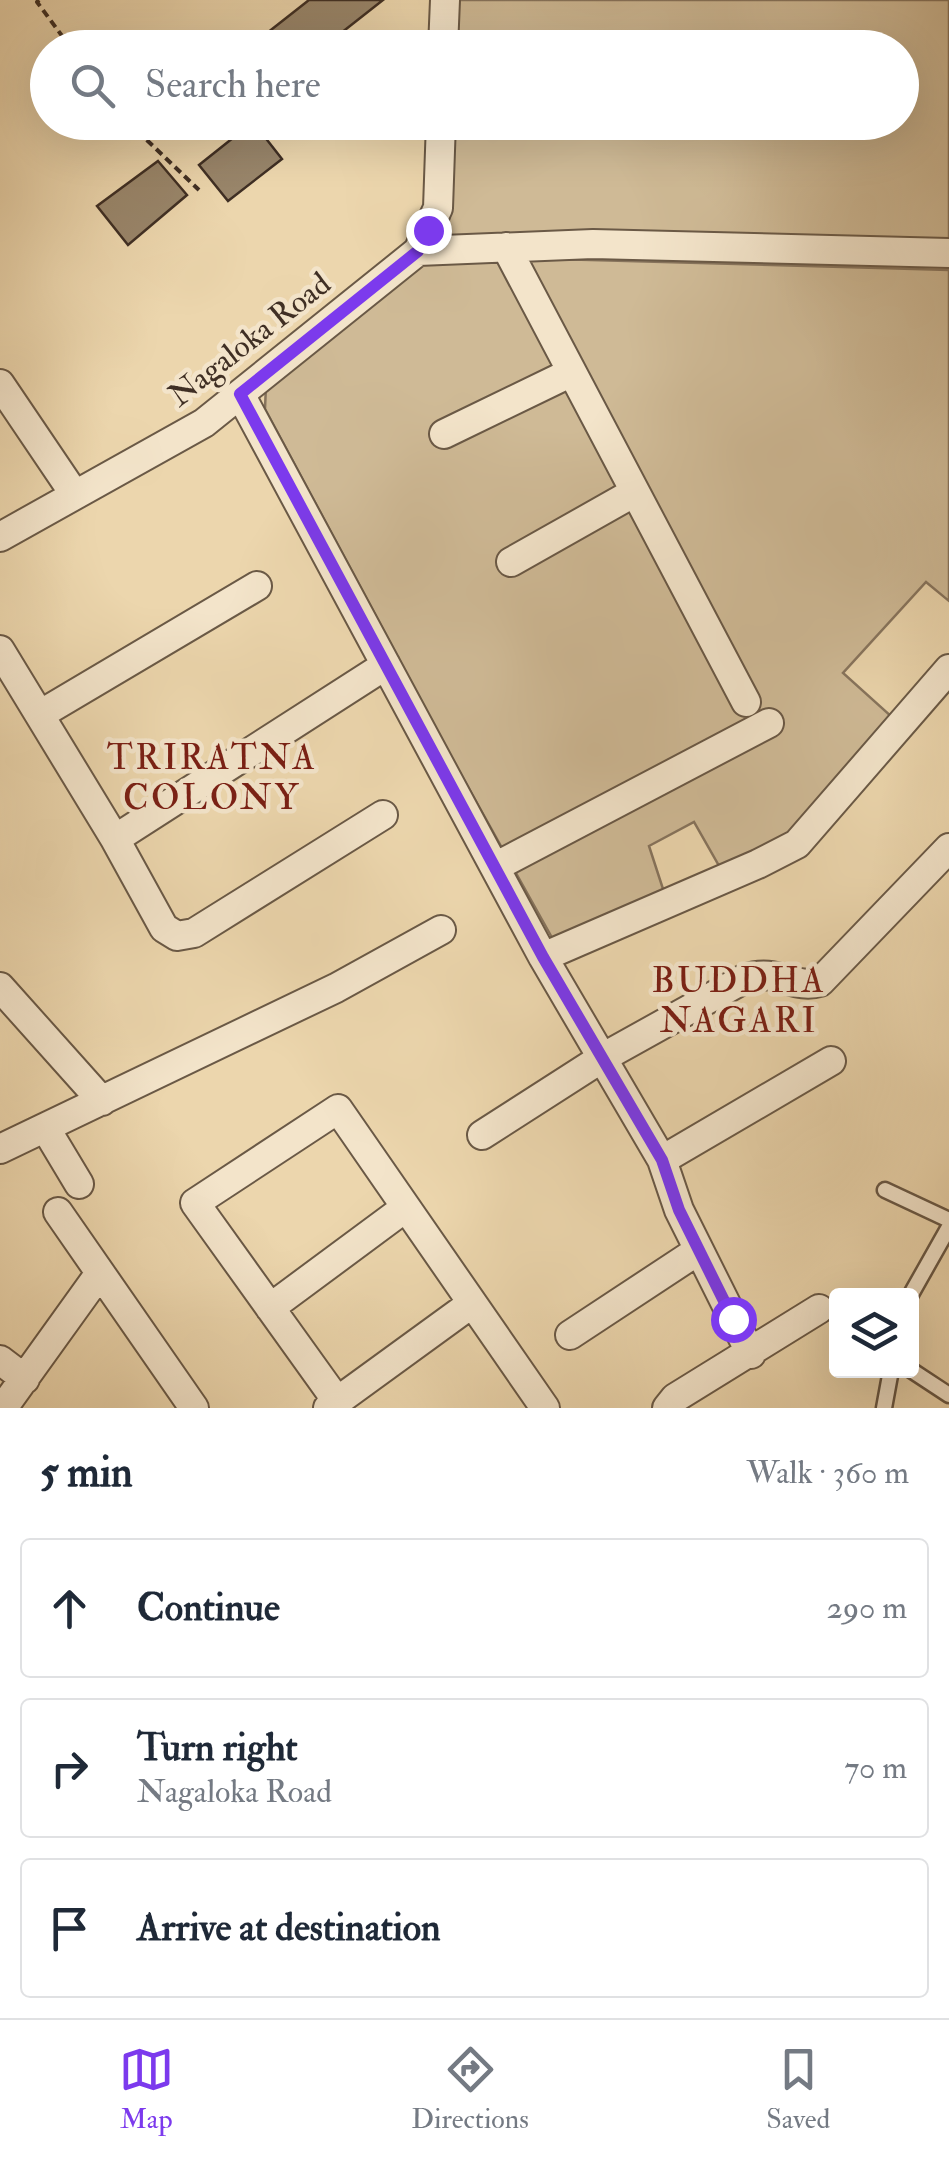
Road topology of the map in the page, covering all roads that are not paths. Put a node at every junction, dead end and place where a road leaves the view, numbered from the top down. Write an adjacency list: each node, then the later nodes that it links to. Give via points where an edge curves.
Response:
1 (445, 0): 2 (street)
2 (444, 30)
3 (440, 140): 5 (street, Nagaloka Road, via 438,208)
4 (506, 247): 5 (street); 6 (street); 7 (street)
5 (418, 251): 9 (street, Nagaloka Road)
6 (949, 253)
7 (572, 372): 10 (street); 11 (street)
8 (0, 384): 12 (street)
9 (240, 394): 12 (street, Nagaloka Road, via 204,423); 17 (street)
10 (444, 434)
11 (635, 492): 14 (street); 19 (street)
12 (75, 495): 13 (street, Nagaloka Road)
13 (0, 536)
14 (511, 562)
15 (257, 586): 20 (street)
16 (0, 650): 20 (street)
17 (386, 665): 23 (street); 25 (street)
18 (949, 669): 27 (street, via 797,844)
19 (746, 702)
20 (41, 714): 23 (street)
21 (768, 723): 25 (street)
22 (383, 815): 23 (street, via 194,933 177,936 164,928)
23 (114, 839)
24 (949, 848): 29 (street, via 820,982 758,974)
25 (495, 868): 27 (street)
26 (441, 930): 31 (street)
27 (543, 957): 29 (street)
28 (0, 987): 31 (street)
29 (602, 1058): 33 (street); 35 (street)
30 (831, 1061): 35 (street)
31 (102, 1101): 32 (street)
32 (46, 1128): 34 (street); 36 (street)
33 (482, 1135)
34 (0, 1149)
35 (662, 1160): 42 (street)
36 (80, 1184)
37 (885, 1190): 40 (lane)
38 (405, 1208): 45 (street); 46 (street); 46 (street, via 338,1109 195,1202)
39 (58, 1212): 43 (street)
40 (949, 1220)
41 (949, 1228): 44 (lane)
42 (699, 1250): 48 (street); 49 (street)
43 (100, 1272): 53 (street); 55 (street)
44 (915, 1288)
45 (471, 1304): 56 (street); 57 (street)
46 (270, 1308): 56 (street)
47 (819, 1309): 49 (street)
48 (570, 1335)
49 (750, 1354): 59 (street)
50 (0, 1360): 53 (street)
51 (919, 1375): 54 (lane)
52 (890, 1378): 60 (lane)
53 (25, 1379): 58 (street)
54 (949, 1395)
55 (178, 1401)
56 (333, 1404)
57 (544, 1407)
58 (4, 1408)
59 (667, 1408)
60 (884, 1408)

